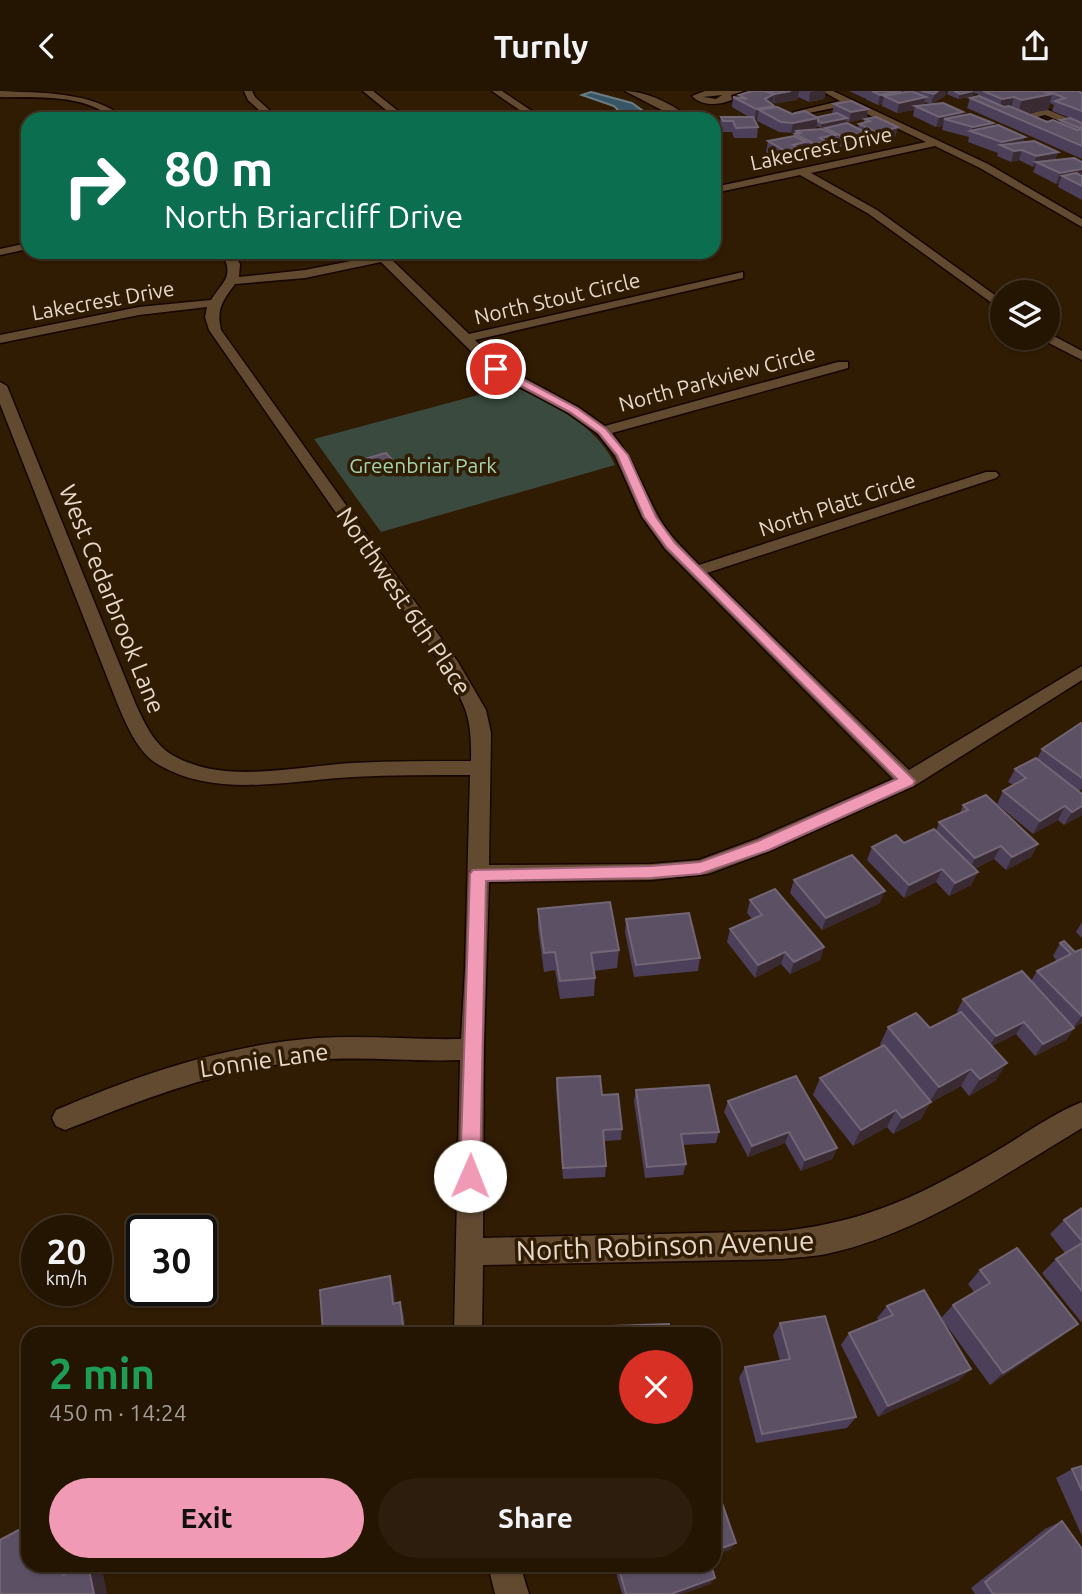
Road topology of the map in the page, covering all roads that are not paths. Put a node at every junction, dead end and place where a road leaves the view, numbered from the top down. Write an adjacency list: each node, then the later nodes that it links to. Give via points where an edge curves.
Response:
1 (248, 91): 13 (street)
2 (367, 91): 14 (street)
3 (496, 91): 15 (street)
4 (629, 91): 11 (street)
5 (740, 91): 8 (street, via 701,92)
6 (826, 91): 9 (street)
7 (0, 94): 12 (street, via 92,100)
8 (694, 99)
9 (849, 102): 17 (street); 20 (street)
10 (675, 103): 11 (street)
11 (662, 105): 16 (street)
12 (114, 112)
13 (266, 112)
14 (394, 112)
15 (528, 112)
16 (674, 112)
17 (797, 114)
18 (1082, 127): 19 (street, via 1046,112 1027,116)
19 (1082, 136)
20 (936, 143): 21 (street, Lakecrest Drive); 23 (street)
21 (802, 172): 22 (street, Lakecrest Drive); 31 (street, via 873,212)
22 (721, 189)
23 (1082, 224)
24 (21, 248): 25 (street)
25 (0, 252)
26 (231, 259): 30 (street)
27 (379, 259): 30 (street, via 304,274)
28 (385, 259): 34 (street)
29 (739, 275): 34 (street, North Stout Circle)
30 (232, 281): 32 (street)
31 (990, 298)
32 (213, 303): 33 (street, Lakecrest Drive, via 139,311); 43 (street, Northwest 6th Place, via 210,312 215,330 468,691 477,711)
33 (0, 339)
34 (465, 339): 39 (street, via 496,369)
35 (1060, 344): 36 (street)
36 (1082, 356)
37 (843, 365): 39 (street, North Parkview Circle)
38 (0, 386): 43 (street, West Cedarbrook Lane, via 135,723 164,759 191,772 248,777)
39 (603, 431): 41 (street, via 631,469 650,517)
40 (991, 475): 41 (street, North Platt Circle)
41 (695, 571): 44 (street)
42 (1082, 672): 44 (street)
43 (482, 768): 45 (street, Northwest 6th Place)
44 (907, 781): 45 (street, via 700,868)
45 (478, 874): 46 (street, Northwest 6th Place)
46 (472, 1049): 48 (street, Lonnie Lane, via 318,1049 246,1058 158,1079); 49 (street, Northwest 6th Place)
47 (1082, 1114): 49 (street, North Robinson Avenue, via 919,1206 829,1239 783,1245)
48 (65, 1118)
49 (468, 1252): 50 (street, Northwest 6th Place)
50 (468, 1327)
51 (505, 1572): 52 (street)
52 (512, 1594)

